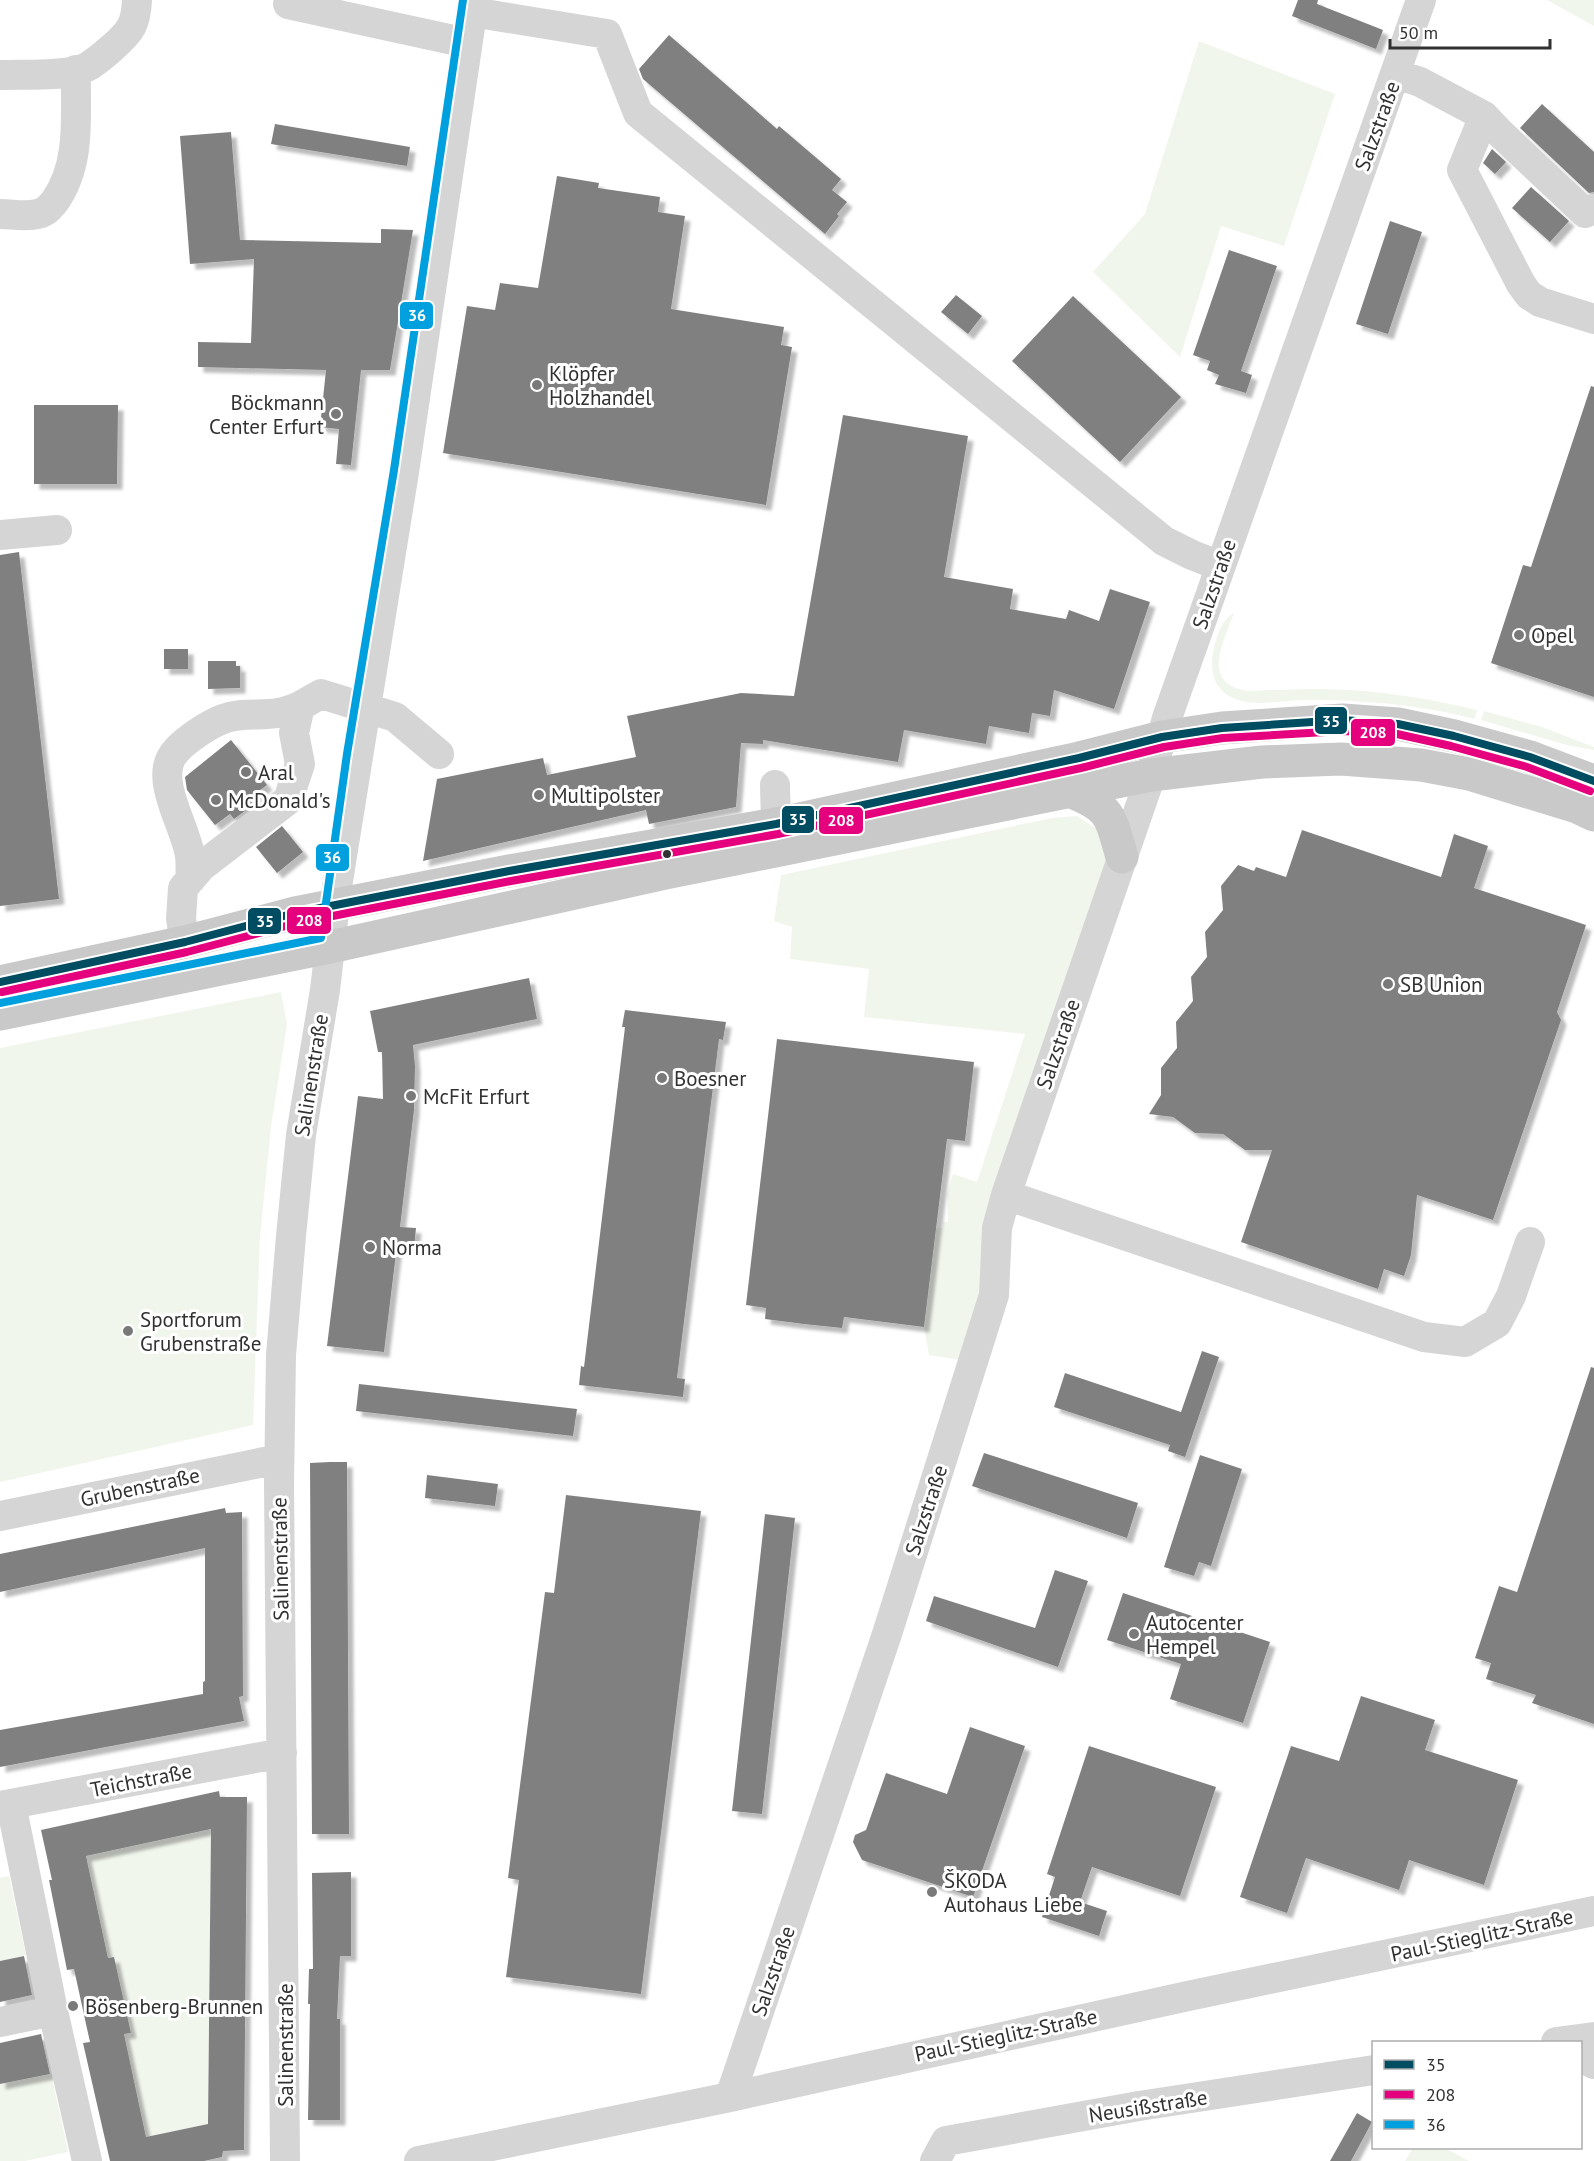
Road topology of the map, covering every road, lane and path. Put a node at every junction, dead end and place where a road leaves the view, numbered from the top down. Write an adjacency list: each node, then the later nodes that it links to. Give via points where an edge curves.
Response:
1 (137, 0): 6 (street, via 133,27 123,39 86,68)
2 (1421, 0): 7 (street, Salzstraße)
3 (288, 4): 5 (street)
4 (473, 6): 5 (street, Salinenstraße); 15 (street, via 607,34 638,113 1105,494 1154,550 1192,555)
5 (467, 42): 17 (street, Salinenstraße)
6 (76, 70): 8 (street); 11 (street, via 75,152 63,189 48,209 38,214)
7 (1396, 74): 9 (street, via 1420,82); 15 (street, Salzstraße)
8 (0, 75)
9 (1484, 116): 10 (street, via 1585,213); 12 (street, via 1462,170 1521,284 1540,302)
10 (1594, 209)
11 (0, 214)
12 (1594, 319)
13 (57, 530): 14 (street)
14 (0, 535)
15 (1220, 566): 18 (street, Salzstraße)
16 (300, 706): 17 (street, via 321,694); 27 (street, via 294,733 300,764 288,800 202,866); 27 (street, via 279,713 224,719 191,737 171,757 167,774 190,855)
17 (366, 707): 19 (street, via 395,717); 28 (street, Salinenstraße)
18 (1162, 737): 20 (street, Salzstraße); 21 (main road, via 1222,728 1343,720 1398,724 1530,757); 25 (main road)
19 (439, 754)
20 (1151, 775): 23 (main road); 24 (main road, via 1262,762 1341,759 1421,765 1469,774); 26 (street, Salzstraße)
21 (1594, 781)
22 (775, 785): 25 (street)
23 (1069, 791): 26 (main road, via 1094,801 1110,817); 30 (main road, via 666,873)
24 (1594, 815)
25 (776, 824): 28 (main road)
26 (1122, 857): 33 (street, Salzstraße)
27 (191, 879): 29 (street, via 183,888)
28 (335, 906): 29 (main road); 30 (street, Salinenstraße)
29 (185, 942): 31 (main road)
30 (330, 947): 32 (main road); 35 (street, Salinenstraße, via 291,1236 281,1355)
31 (0, 982)
32 (0, 1014)
33 (1006, 1195): 34 (street, via 1424,1337 1465,1342 1497,1323); 45 (street, Salzstraße, via 997,1228 994,1295 894,1636)
34 (1530, 1242)
35 (279, 1459): 36 (street, Grubenstraße); 37 (street, Salinenstraße)
36 (0, 1516)
37 (282, 1753): 38 (street, Teichstraße); 47 (street, Salinenstraße)
38 (6, 1805): 40 (street)
39 (1594, 1911): 45 (street, Paul-Stieglitz-Straße)
40 (53, 2011): 41 (street); 46 (street)
41 (0, 2022)
42 (1594, 2037): 43 (street)
43 (1569, 2041)
44 (1372, 2070): 49 (street, Neusißstraße, via 946,2141)
45 (730, 2097): 48 (street, Paul-Stieglitz-Straße)
46 (87, 2161)
47 (285, 2161)
48 (419, 2161)
49 (935, 2161)

